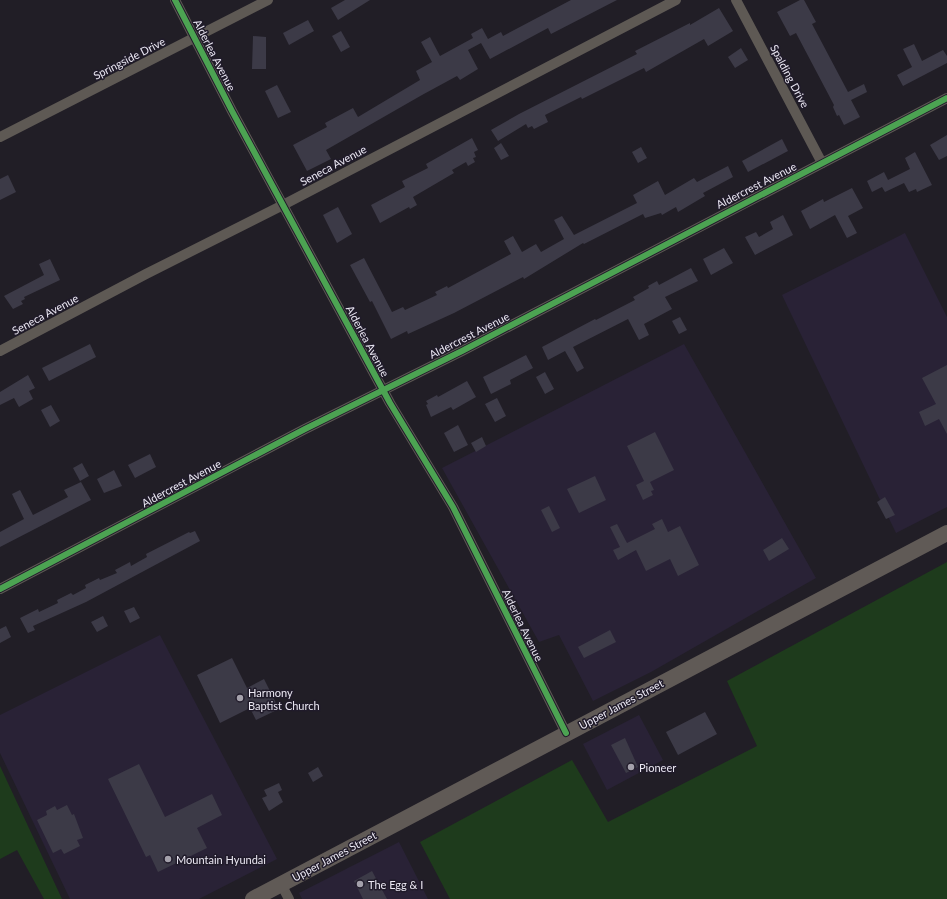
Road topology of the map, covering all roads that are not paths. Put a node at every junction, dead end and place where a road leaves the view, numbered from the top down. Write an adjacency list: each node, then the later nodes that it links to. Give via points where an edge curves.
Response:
1 (175, 0): 5 (street, Alderlea Avenue)
2 (268, 0): 5 (street, Springside Drive)
3 (676, 0): 9 (street, Seneca Avenue)
4 (736, 0): 8 (street, Spalding Drive)
5 (195, 38): 7 (street, Springside Drive); 9 (street, Alderlea Avenue)
6 (947, 98): 8 (street, Aldercrest Avenue)
7 (0, 137)
8 (822, 163): 11 (street, Aldercrest Avenue)
9 (283, 205): 10 (street, Seneca Avenue); 11 (street, Alderlea Avenue)
10 (0, 351)
11 (383, 390): 13 (street, Aldercrest Avenue); 14 (street, Alderlea Avenue, via 453,507)
12 (947, 533): 14 (main road, Upper James Street)
13 (0, 589)
14 (566, 733): 15 (main road, Upper James Street)
15 (281, 884): 16 (main road, Upper James Street); 17 (street)
16 (253, 899)
17 (289, 899)

